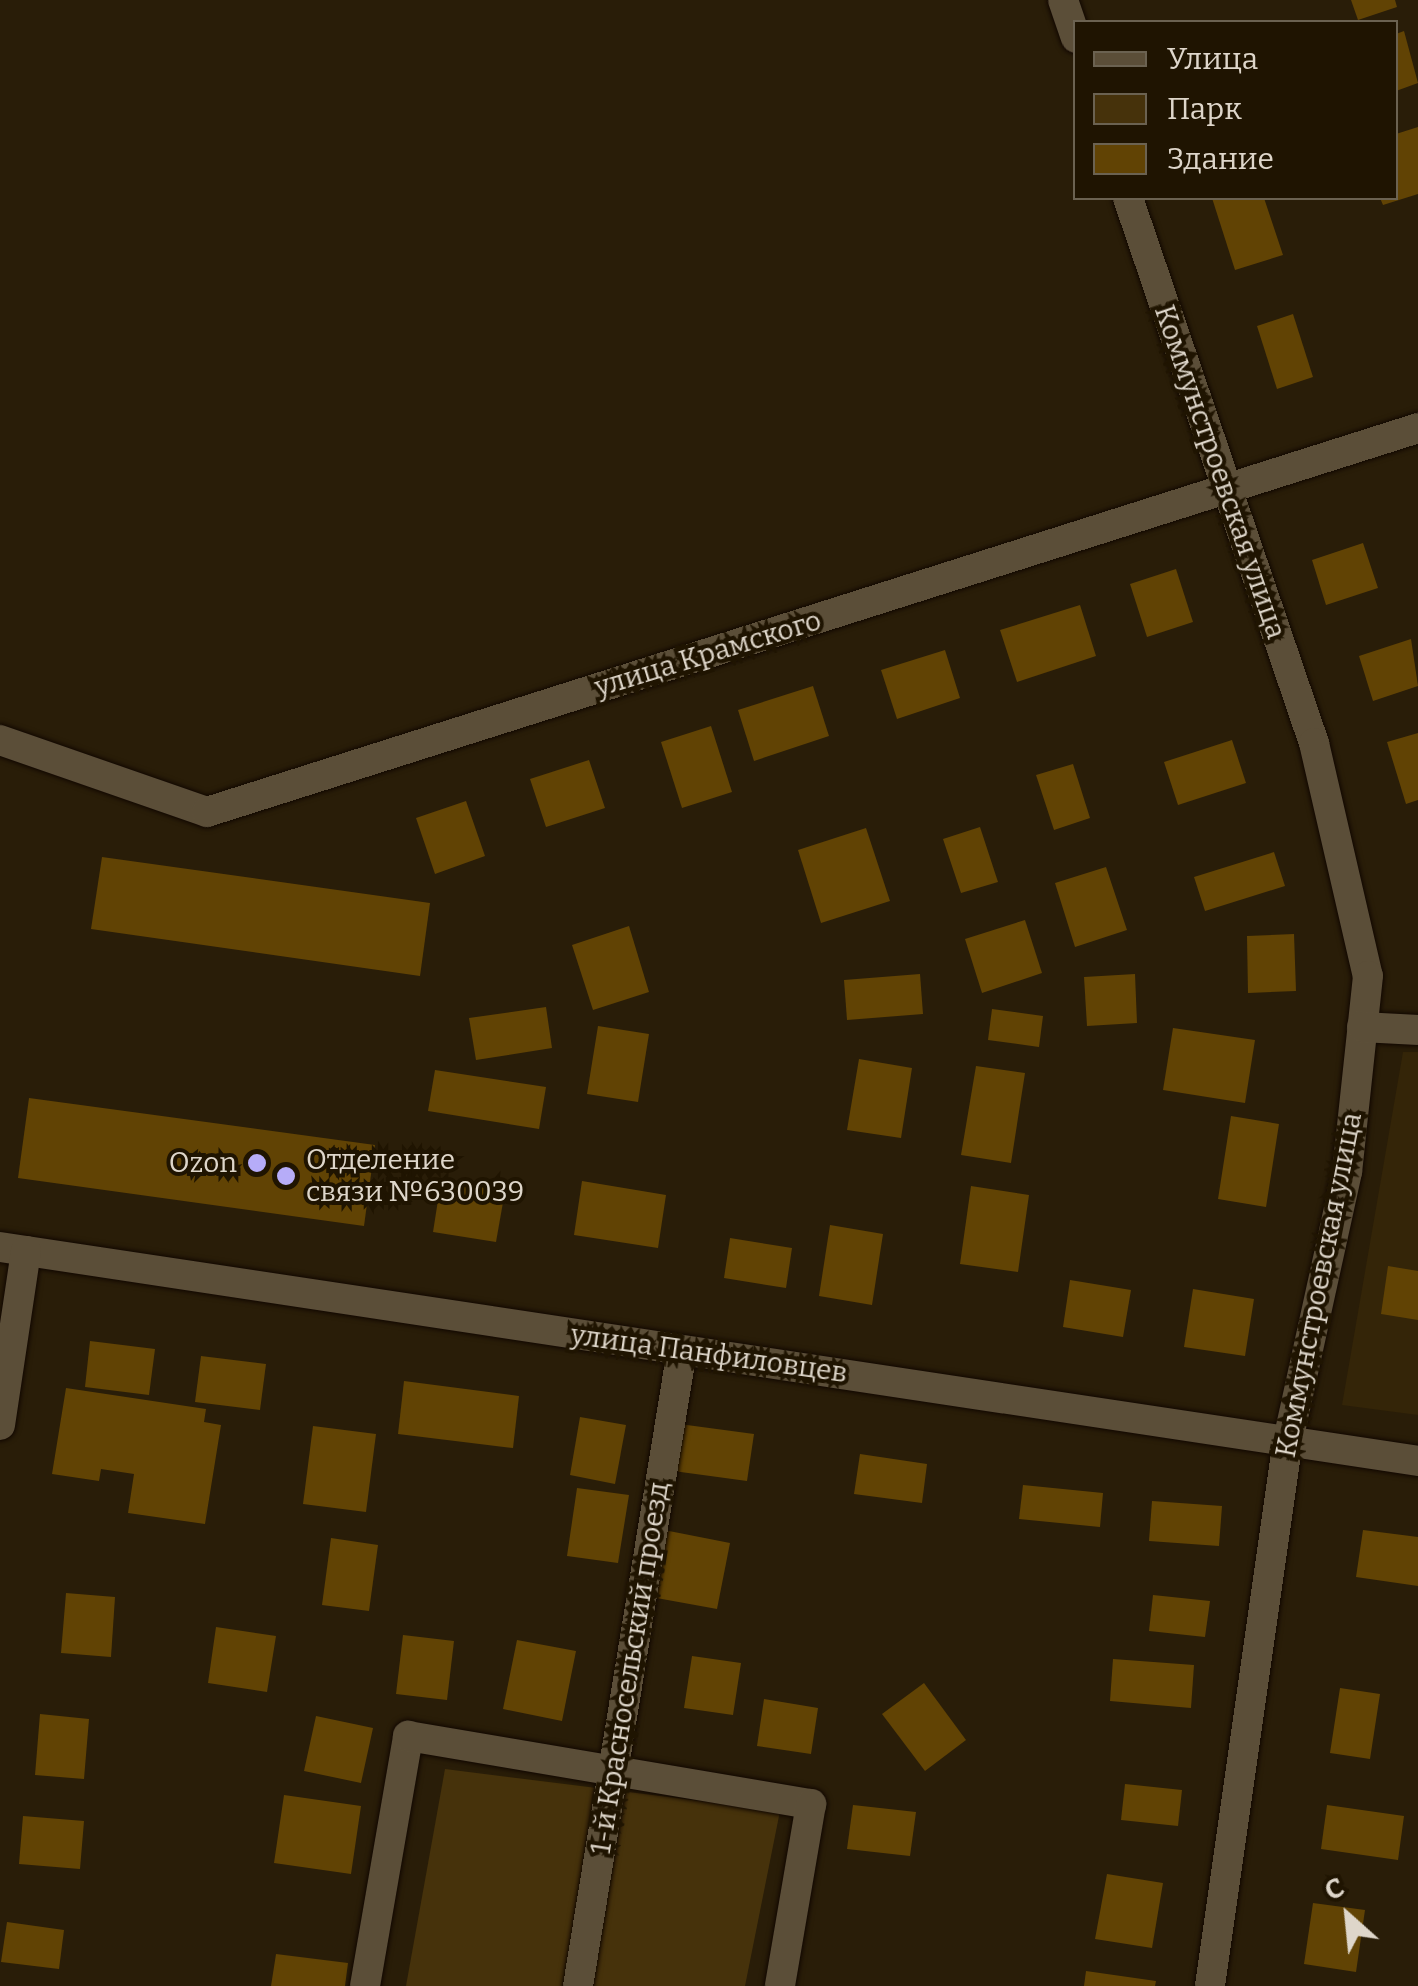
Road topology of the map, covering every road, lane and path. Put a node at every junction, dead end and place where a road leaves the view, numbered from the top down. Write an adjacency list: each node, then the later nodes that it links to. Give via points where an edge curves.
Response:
1 (1063, 0): 2 (street)
2 (1073, 29)
3 (1129, 200): 5 (street, Коммунстроевская улица)
4 (1418, 428): 5 (street, улица Крамского)
5 (1224, 492): 6 (street, улица Крамского, via 206,812); 7 (street, Коммунстроевская улица, via 1314,743 1368,976)
6 (0, 740)
7 (1362, 1027): 8 (street); 12 (street, Коммунстроевская улица, via 1346,1172)
8 (1418, 1030)
9 (13, 1249): 10 (street, улица Панфиловцев); 11 (street)
10 (682, 1350): 12 (street, улица Панфиловцев); 14 (street, 1-й Красносельский проезд)
11 (0, 1425)
12 (1288, 1440): 13 (street, улица Панфиловцев); 18 (street, Коммунстроевская улица)
13 (1418, 1461)
14 (613, 1770): 15 (street, via 408,1736); 16 (street, 1-й Красносельский проезд); 17 (street, via 811,1804)
15 (365, 1986)
16 (578, 1986)
17 (780, 1986)
18 (1210, 1986)

